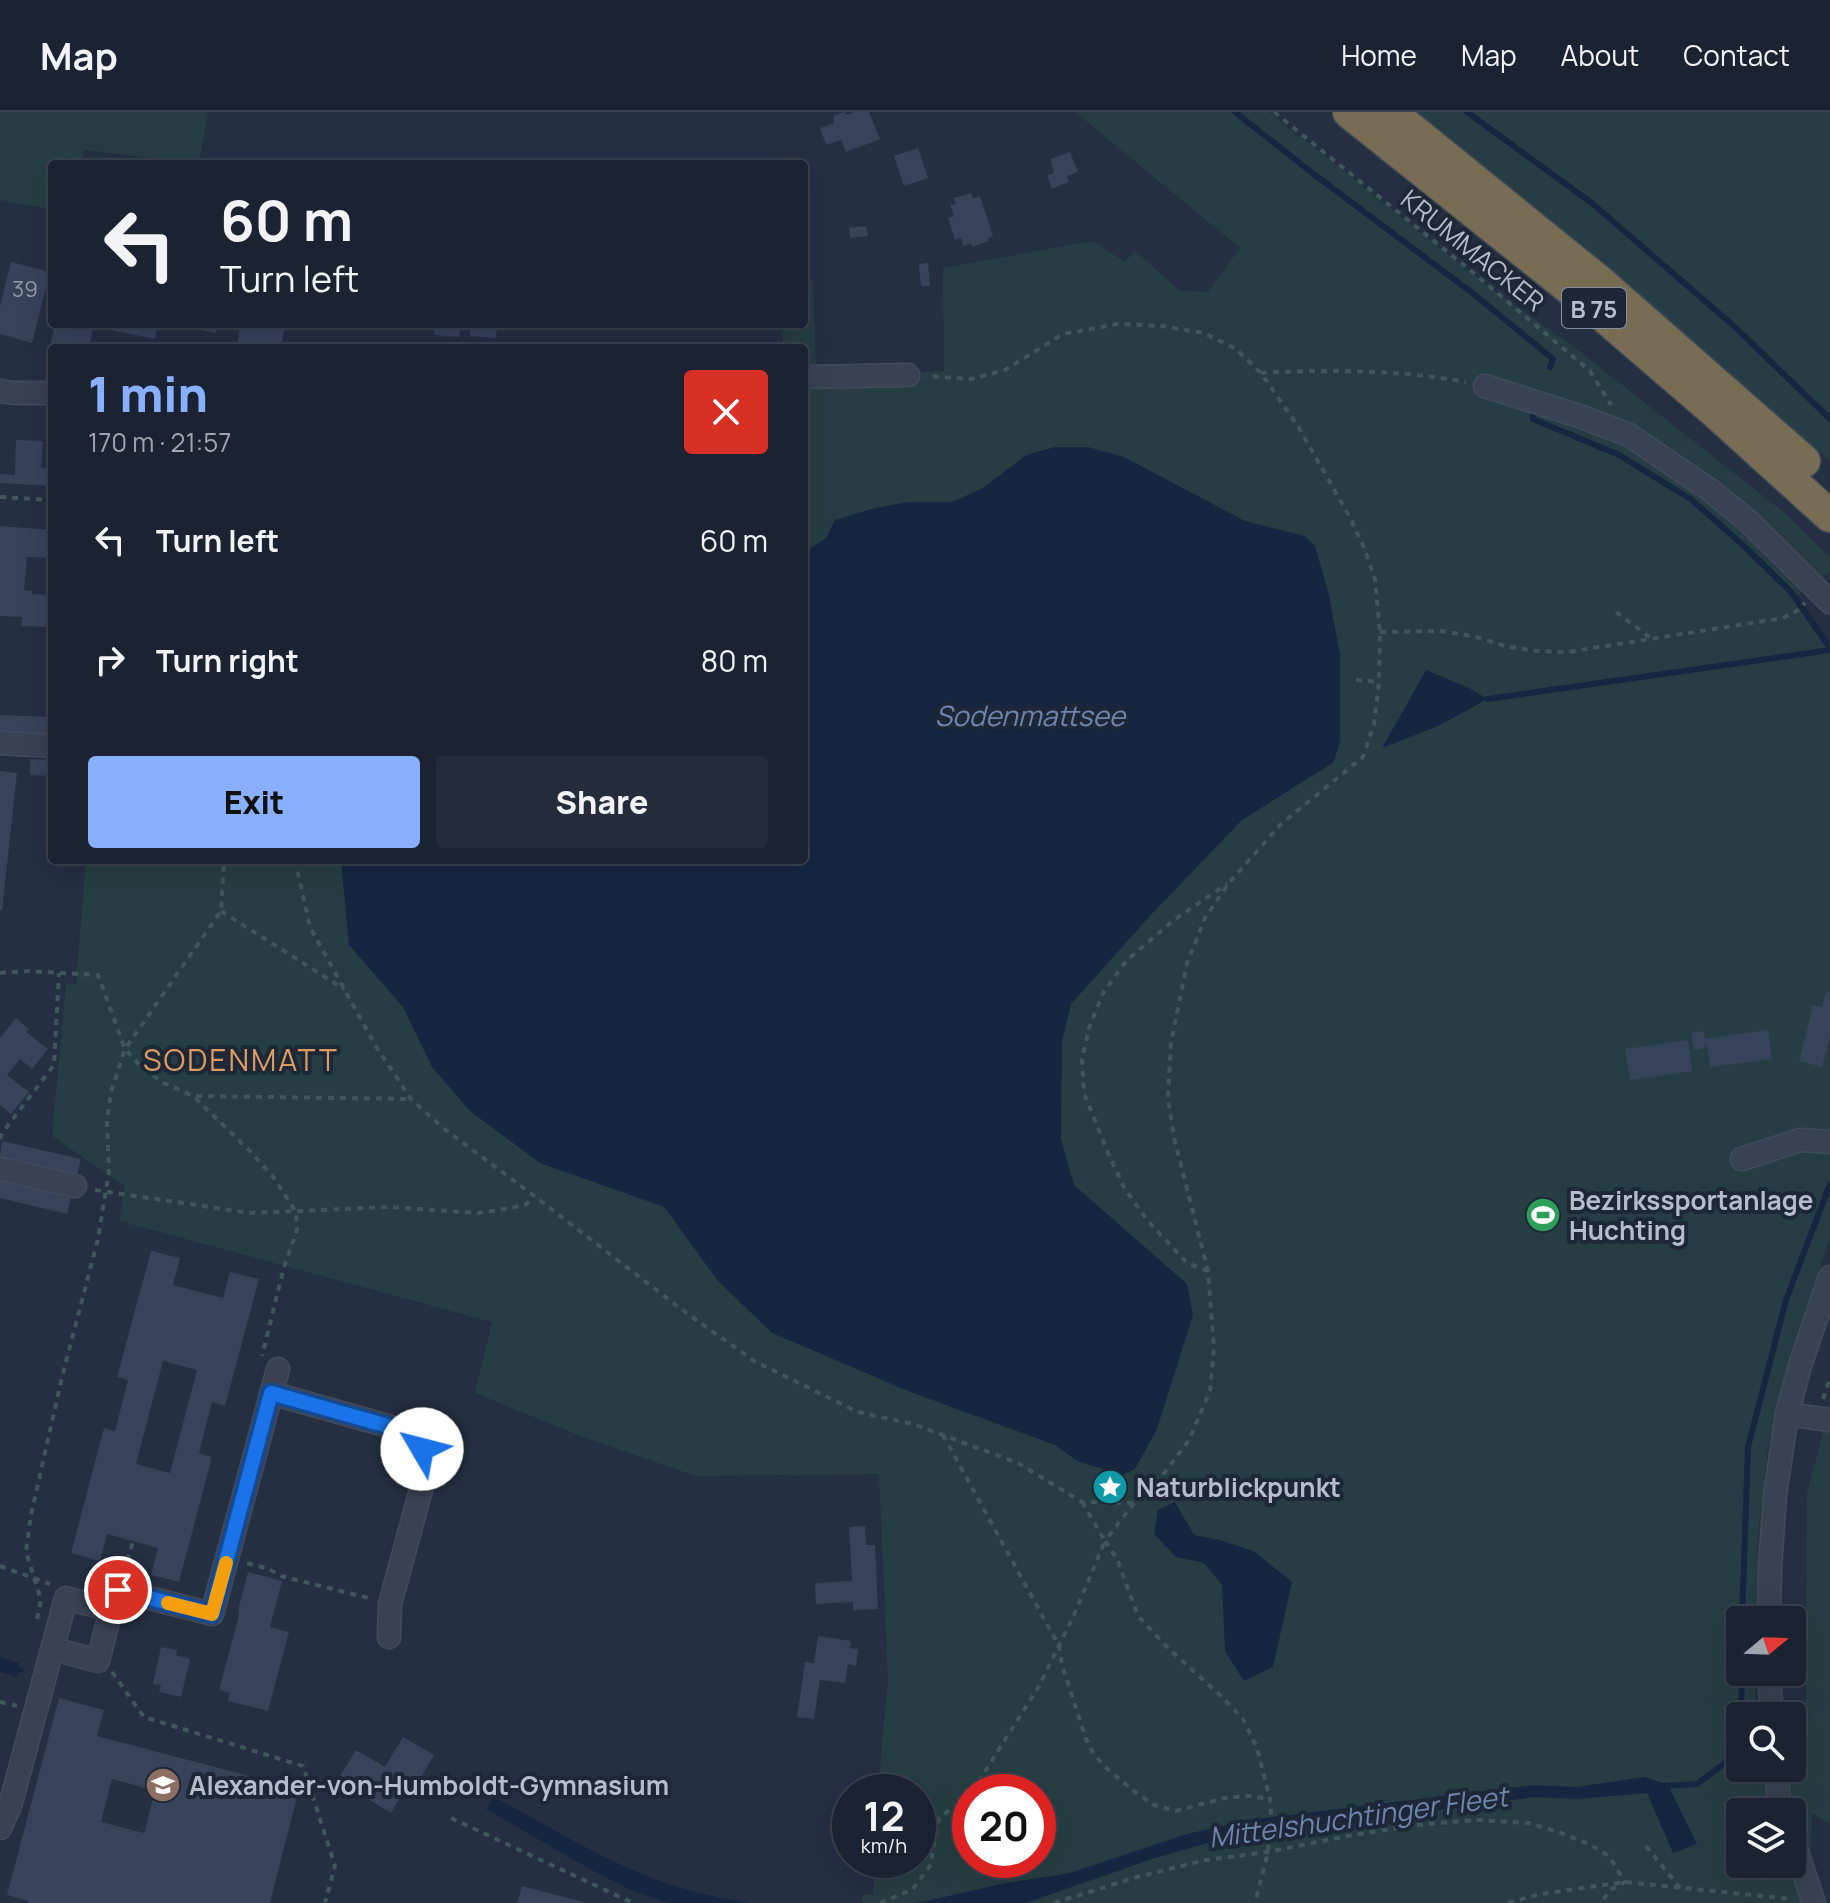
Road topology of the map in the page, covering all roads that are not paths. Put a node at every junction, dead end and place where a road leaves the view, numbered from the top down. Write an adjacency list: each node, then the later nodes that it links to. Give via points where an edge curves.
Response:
1 (1349, 112): 9 (highway, B 75, via 1598,311)
2 (1390, 112): 8 (highway, B 75, via 1600,282)
3 (908, 375): 4 (street)
4 (808, 377)
5 (1485, 386): 10 (street, via 1629,435 1748,521)
6 (0, 391): 7 (street)
7 (48, 393)
8 (1830, 485)
9 (1830, 516)
10 (1830, 602)
11 (0, 743): 12 (street)
12 (48, 746)
13 (1830, 1142): 14 (street, via 1800,1140)
14 (1742, 1159)
15 (0, 1169): 16 (street)
16 (75, 1186)
17 (1830, 1277): 20 (street)
18 (278, 1369): 19 (street)
19 (271, 1393): 22 (street, via 212,1614); 24 (street, via 416,1434 428,1464 390,1604)
20 (1787, 1414): 21 (street); 23 (street, via 1775,1495)
21 (1830, 1420)
22 (115, 1600): 25 (street, via 66,1598); 25 (street, via 98,1661)
23 (1769, 1606)
24 (389, 1637)
25 (53, 1649): 26 (street)
26 (0, 1828)
27 (1806, 1870): 28 (street)
28 (1819, 1900)

